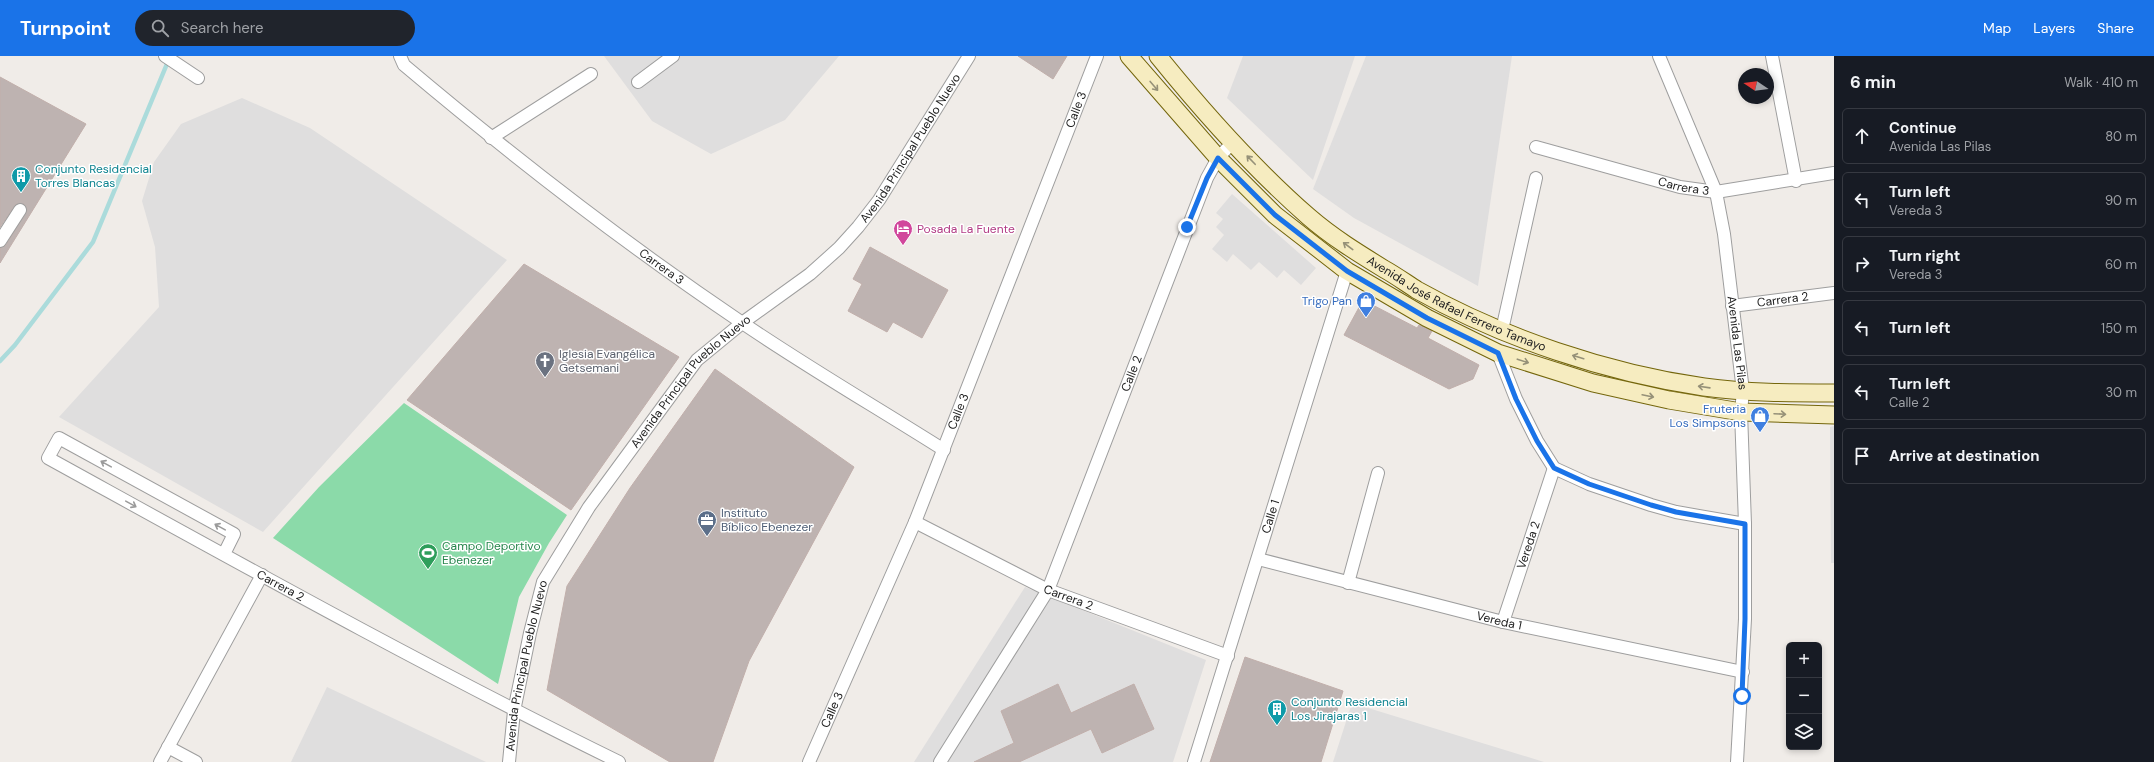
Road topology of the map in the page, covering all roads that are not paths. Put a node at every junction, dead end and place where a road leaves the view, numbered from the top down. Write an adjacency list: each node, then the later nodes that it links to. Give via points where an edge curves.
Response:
1 (165, 56): 11 (street)
2 (400, 56): 13 (street, Carrera 3, via 404,65)
3 (673, 56): 12 (street)
4 (970, 56): 26 (street, Avenida Principal Pueblo Nuevo, via 879,200 858,227 810,274)
5 (1097, 56): 33 (street, Calle 3)
6 (1129, 56): 16 (street, Avenida José Rafael Ferrero Tamayo, one-way to 16)
7 (1158, 56): 14 (street, Avenida José Rafael Ferrero Tamayo, via 1198,106)
8 (1659, 56): 20 (street, Avenida Las Pilas)
9 (1772, 56): 19 (street)
10 (591, 74): 13 (street)
11 (198, 78)
12 (638, 82)
13 (491, 138): 26 (street, Carrera 3)
14 (1233, 142): 16 (street, Calle 2); 27 (street, Avenida José Rafael Ferrero Tamayo, one-way to 14, via 1416,289 1352,249 1310,217)
15 (1536, 147): 20 (street, Carrera 3, via 1680,187)
16 (1218, 158): 23 (street, Avenida José Rafael Ferrero Tamayo, via 1275,215); 42 (street, Calle 2, via 1187,227)
17 (1834, 173): 19 (street, Carrera 3)
18 (1536, 178): 27 (street)
19 (1796, 181): 20 (street, Carrera 3)
20 (1716, 192): 25 (street, Avenida Las Pilas, via 1724,234)
21 (20, 210): 22 (street)
22 (0, 241)
23 (1347, 271): 28 (street, Avenida José Rafael Ferrero Tamayo, via 1427,318); 39 (street, Calle 1)
24 (1834, 293): 25 (street, Carrera 2)
25 (1732, 306): 29 (street, Avenida Las Pilas)
26 (742, 323): 33 (street, Carrera 3); 46 (street, Avenida Principal Pueblo Nuevo, via 697,360 687,372 589,508 543,582)
27 (1502, 330): 29 (street, Avenida José Rafael Ferrero Tamayo, one-way to 27, via 1704,387 1622,370 1546,347)
28 (1498, 353): 31 (street, Avenida José Rafael Ferrero Tamayo, one-way to 31, via 1593,384); 34 (street, via 1516,399)
29 (1743, 391): 30 (street, Avenida José Rafael Ferrero Tamayo); 31 (street, Avenida Las Pilas)
30 (1834, 393)
31 (1741, 412): 32 (street, Avenida José Rafael Ferrero Tamayo, one-way to 32); 37 (street, Avenida Las Pilas)
32 (1834, 415)
33 (944, 450): 36 (street, Calle 3)
34 (1554, 468): 37 (street, via 1589,484 1651,505); 43 (street, Vereda 2)
35 (1378, 472): 41 (street)
36 (915, 522): 42 (street, Carrera 2); 52 (street, Calle 3)
37 (1745, 524): 45 (street, Avenida Las Pilas)
38 (224, 554): 38 (street, Carrera 2, one-way to 38, via 234,534 59,438 48,458); 40 (street, Carrera 2)
39 (1258, 558): 41 (street, Vereda 1); 44 (street, Calle 1)
40 (262, 576): 46 (street, Carrera 2); 47 (street)
41 (1348, 583): 43 (street, Vereda 1)
42 (1048, 590): 44 (street, Carrera 2); 53 (street, Calle 2)
43 (1503, 622): 45 (street, Vereda 1)
44 (1228, 656): 54 (street, Calle 1)
45 (1743, 672): 55 (street, Avenida Las Pilas)
46 (514, 711): 50 (street, Avenida Principal Pueblo Nuevo); 51 (street, Carrera 2)
47 (168, 747): 48 (street); 49 (street)
48 (160, 762)
49 (196, 762)
50 (509, 762)
51 (619, 762)
52 (809, 762)
53 (940, 762)
54 (1194, 762)
55 (1737, 762)

